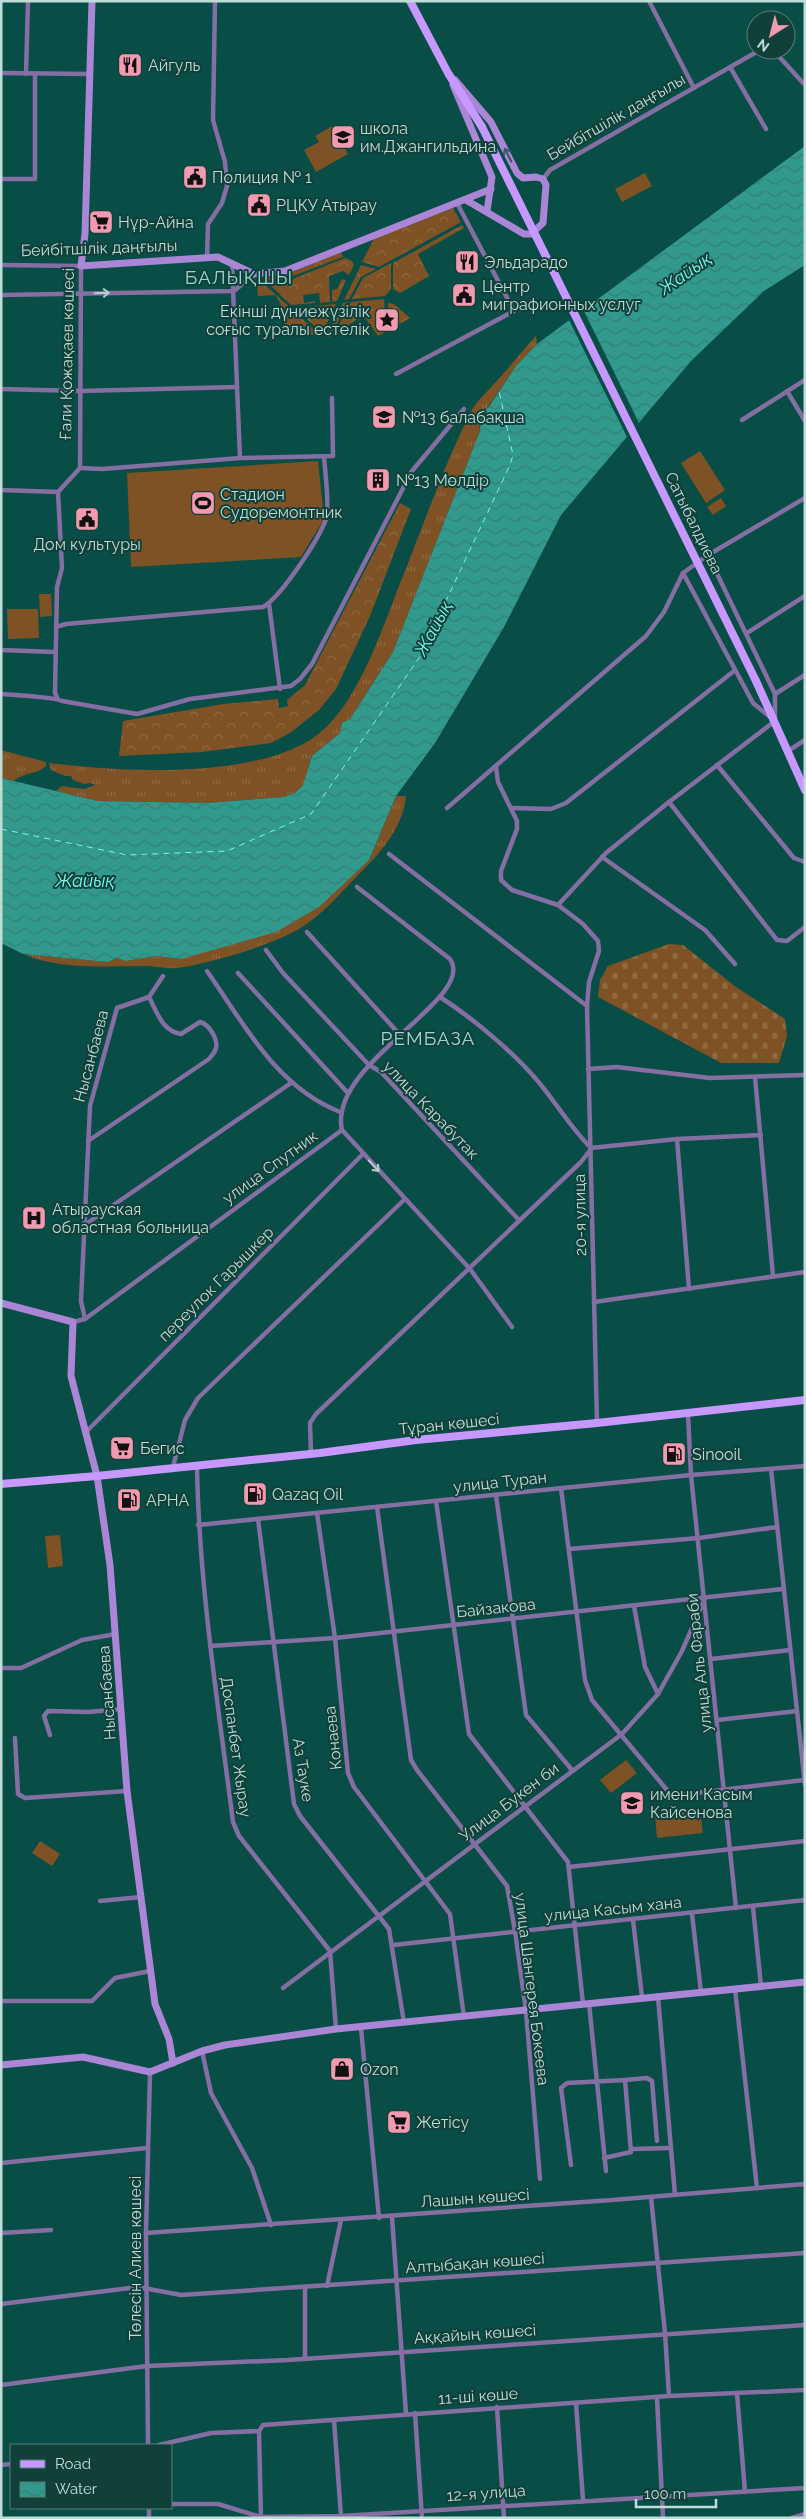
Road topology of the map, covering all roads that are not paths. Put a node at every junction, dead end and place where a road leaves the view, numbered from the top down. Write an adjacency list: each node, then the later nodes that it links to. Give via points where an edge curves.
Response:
1 (28, 1): 11 (street)
2 (92, 1): 13 (street, Ғали Қожақаев көшесі)
3 (215, 1): 23 (street, via 213,120 225,162 227,186 222,203 208,224)
4 (410, 1): 10 (main road, Сатыбалдиева)
5 (649, 1): 15 (street)
6 (746, 58): 8 (street, Бейбітшілік даңғылы)
7 (782, 60): 14 (street)
8 (730, 67): 15 (street, Бейбітшілік даңғылы); 16 (street)
9 (1, 73): 11 (street)
10 (448, 73): 18 (street, one-way to 10, via 523,178 517,173 491,122); 19 (street, via 492,176); 61 (main road, Сатыбалдиева, bridge, via 482,127)
11 (26, 74): 12 (street)
12 (35, 74): 13 (street); 17 (street, via 34,179)
13 (90, 74): 26 (street, Ғали Қожақаев көшесі)
14 (805, 85)
15 (694, 88): 18 (street, Бейбітшілік даңғылы, via 550,170)
16 (766, 129)
17 (1, 179)
18 (543, 179): 22 (street, Бейбітшілік даңғылы, via 546,185 544,223 531,234 524,234)
19 (491, 189): 20 (street); 22 (street)
20 (466, 200): 21 (street, Бейбітшілік даңғылы); 22 (street, Бейбітшілік даңғылы)
21 (456, 204): 27 (street, Бейбітшілік даңғылы, via 285,271); 31 (street, via 514,311)
22 (487, 211)
23 (207, 258): 24 (street, Бейбітшілік даңғылы, via 218,258); 26 (street, Бейбітшілік даңғылы)
24 (232, 264): 27 (street, Бейбітшілік даңғылы); 28 (street)
25 (1, 265): 26 (street, Бейбітшілік даңғылы)
26 (81, 266): 29 (street, Ғали Қожақаев көшесі)
27 (254, 274): 28 (street)
28 (234, 291): 29 (street, one-way to 28); 33 (street)
29 (80, 293): 30 (street); 35 (street, Ғали Қожақаев көшесі)
30 (1, 295)
31 (396, 374)
32 (805, 380): 36 (street)
33 (237, 387): 35 (street); 42 (street)
34 (1, 389): 35 (street)
35 (80, 391): 43 (street, Ғали Қожақаев көшесі)
36 (787, 392): 39 (street); 40 (street)
37 (332, 398): 41 (street, via 333,456)
38 (464, 409): 57 (street, via 412,471 312,664 291,686)
39 (742, 420)
40 (805, 421)
41 (324, 457): 42 (street); 50 (street, via 327,518 287,584)
42 (240, 458): 43 (street)
43 (80, 468): 45 (street)
44 (1, 490): 45 (street)
45 (58, 492): 51 (street, via 62,568 57,587)
46 (805, 498): 47 (street)
47 (708, 555): 48 (street); 52 (street)
48 (683, 573): 55 (street); 65 (street, via 664,612 646,636)
49 (805, 596): 52 (street)
50 (269, 604): 51 (street); 57 (street)
51 (56, 627): 54 (street)
52 (747, 633): 59 (street)
53 (1, 650): 54 (street)
54 (55, 652): 60 (street)
55 (734, 671): 61 (street, via 753,703); 69 (street, via 566,803 551,809)
56 (805, 675): 59 (street)
57 (280, 688): 60 (street, via 190,698 137,714 62,701)
58 (1, 694): 60 (street, via 38,699)
59 (775, 694): 61 (street)
60 (57, 697)
61 (775, 721): 63 (main road, Сатыбалдиева); 64 (street)
62 (805, 740): 63 (street)
63 (788, 751): 66 (main road, Сатыбалдиева)
64 (717, 764): 67 (street); 72 (street, via 794,858)
65 (496, 767): 68 (street); 69 (street, via 503,795)
66 (805, 790)
67 (669, 802): 71 (street); 75 (street, via 777,940 787,941)
68 (447, 808)
69 (512, 808): 74 (street, via 518,829 501,870 502,880 512,890)
70 (389, 854): 84 (street)
71 (602, 857): 74 (street); 78 (street, via 705,930)
72 (805, 862)
73 (357, 887): 82 (street, улица Спутник, via 450,959 455,966 455,976)
74 (558, 904): 84 (street, 20-я улица, via 598,941 599,951 589,982)
75 (805, 927)
76 (307, 932): 85 (street)
77 (266, 950): 86 (street, улица Карабутак, via 283,973)
78 (735, 964)
79 (207, 971): 90 (street, via 277,1071)
80 (238, 973): 91 (street)
81 (163, 976): 83 (street)
82 (440, 996): 85 (street, улица Спутник); 97 (street, via 478,1025 534,1077)
83 (149, 997): 96 (street, Нысанбаева, via 117,1008 113,1015 90,1106); 96 (street, via 163,1025 174,1033 181,1034 200,1022 205,1023 217,1046 215,1052)
84 (586, 1006): 87 (street, 20-я улица)
85 (401, 1036): 86 (street, улица Спутник)
86 (369, 1065): 91 (street, улица Спутник); 100 (street, улица Карабутак, via 381,1072)
87 (588, 1069): 89 (street, via 617,1067 710,1078); 97 (street, 20-я улица)
88 (805, 1075): 89 (street)
89 (755, 1078): 94 (street)
90 (291, 1083): 92 (street, via 323,1106); 101 (street)
91 (348, 1092): 92 (street, улица Спутник)
92 (340, 1112): 93 (street, улица Спутник)
93 (342, 1130): 98 (street); 108 (street, улица Спутник)
94 (761, 1135): 95 (street); 104 (street)
95 (677, 1139): 97 (street); 105 (street)
96 (88, 1141): 101 (street, Нысанбаева)
97 (591, 1148): 100 (street, via 581,1162); 106 (street, 20-я улица)
98 (363, 1154): 99 (street, one-way to 99); 114 (street, переулок Гарышкер)
99 (405, 1199): 102 (street); 118 (street, via 198,1398 185,1420)
100 (519, 1220): 102 (street)
101 (83, 1226): 108 (street, Нысанбаева, via 81,1301)
102 (470, 1269): 110 (street); 115 (street, via 312,1419)
103 (805, 1272): 104 (street)
104 (772, 1276): 105 (street)
105 (689, 1289): 106 (street)
106 (594, 1302): 113 (street, 20-я улица)
107 (1, 1303): 109 (street)
108 (85, 1319): 109 (street, улица Спутник)
109 (73, 1322): 114 (street, Нысанбаева, via 71,1376)
110 (512, 1327)
111 (805, 1400): 112 (main road, Тұран көшесі)
112 (688, 1414): 113 (main road, Тұран көшесі); 120 (street, улица Аль Фараби)
113 (597, 1423): 115 (main road, Тұран көшесі, via 416,1440)
114 (86, 1431): 121 (street, Нысанбаева)
115 (311, 1454): 116 (main road, Тұран көшесі)
116 (197, 1466): 118 (main road, Тұран көшесі); 129 (street, Доспанбет Жырау)
117 (805, 1466): 119 (street, улица Туран)
118 (174, 1467): 121 (main road, Тұран көшесі)
119 (770, 1469): 120 (street, улица Туран); 130 (street)
120 (692, 1475): 123 (street, улица Туран); 131 (street, улица Аль Фараби)
121 (97, 1476): 122 (main road, Тұран көшесі); 140 (street, Нысанбаева)
122 (1, 1484)
123 (561, 1488): 124 (street, улица Туран); 132 (street)
124 (496, 1495): 125 (street, улица Туран); 137 (street)
125 (436, 1501): 126 (street, улица Туран); 138 (street)
126 (377, 1507): 127 (street, улица Туран); 139 (street, улица Шангерея Бокеева)
127 (317, 1513): 128 (street, улица Туран); 141 (street, Конаева)
128 (258, 1519): 129 (street, улица Туран); 142 (street, Аз Тауке)
129 (198, 1525): 143 (street, Доспанбет Жырау)
130 (777, 1527): 131 (street); 133 (street)
131 (699, 1538): 132 (street); 134 (street, улица Аль Фараби)
132 (570, 1549): 136 (street)
133 (784, 1588): 134 (street, Байзакова); 144 (street)
134 (705, 1598): 135 (street, Байзакова); 145 (street, улица Аль Фараби); 147 (street, Улица Букен би, via 682,1651)
135 (634, 1606): 136 (street, Байзакова); 147 (street, via 645,1668)
136 (575, 1612): 137 (street, Байзакова); 151 (street, via 587,1689 592,1700)
137 (515, 1619): 138 (street, Байзакова); 154 (street, via 526,1715)
138 (455, 1625): 139 (street, Байзакова); 159 (street, via 469,1734)
139 (396, 1632): 141 (street, Байзакова); 161 (street, улица Шангерея Бокеева, via 411,1760)
140 (116, 1634): 146 (street, via 82,1640 21,1668); 148 (street, Нысанбаева)
141 (335, 1638): 142 (street, Байзакова); 164 (street, Конаева, via 351,1782)
142 (274, 1642): 143 (street, Байзакова); 171 (street, Аз Тауке, via 295,1809)
143 (210, 1646): 177 (street, Доспанбет Жырау, via 235,1830)
144 (790, 1650): 145 (street); 149 (street)
145 (711, 1658): 150 (street, улица Аль Фараби)
146 (1, 1668)
147 (658, 1694): 151 (street, Улица Букен би)
148 (122, 1709): 152 (street, via 48,1711 44,1716); 158 (street, Нысанбаева)
149 (797, 1711): 150 (street); 155 (street)
150 (717, 1720): 157 (street, улица Аль Фараби)
151 (622, 1734): 154 (street, Улица Букен би); 157 (street, via 672,1796)
152 (50, 1735)
153 (15, 1738): 158 (street, via 18,1794 25,1798)
154 (572, 1770): 159 (street, Улица Букен би)
155 (804, 1780): 156 (street); 157 (street)
156 (805, 1786)
157 (724, 1790): 162 (street, улица Аль Фараби)
158 (128, 1791): 165 (street, Нысанбаева)
159 (525, 1806): 161 (street, Улица Букен би); 163 (street)
160 (805, 1841): 162 (street)
161 (475, 1843): 164 (street, Улица Букен би); 174 (street, улица Шангерея Бокеева, via 506,1884)
162 (730, 1850): 163 (street); 169 (street, улица Аль Фараби)
163 (569, 1867): 173 (street)
164 (424, 1881): 171 (street, Улица Букен би); 175 (street, Конаева, via 450,1914)
165 (141, 1896): 167 (street); 178 (street, Нысанбаева)
166 (805, 1900): 168 (street, улица Касым хана)
167 (100, 1901)
168 (753, 1907): 169 (street, улица Касым хана); 180 (street)
169 (736, 1908): 170 (street, улица Касым хана)
170 (692, 1914): 172 (street, улица Касым хана); 183 (street)
171 (378, 1915): 176 (street, Аз Тауке, via 389,1929); 177 (street, Улица Букен би)
172 (633, 1920): 173 (street, улица Касым хана); 184 (street)
173 (575, 1926): 174 (street, улица Касым хана); 187 (street)
174 (515, 1931): 175 (street, улица Касым хана); 188 (street, улица Шангерея Бокеева)
175 (453, 1940): 176 (street, улица Касым хана); 189 (street, Конаева)
176 (393, 1945): 190 (street, Аз Тауке)
177 (330, 1951): 181 (street, Улица Букен би); 192 (street)
178 (150, 1971): 186 (street, via 115,1978 92,2001); 194 (street, Нысанбаева, via 155,2004 169,2039)
179 (805, 1982): 180 (street)
180 (761, 1986): 182 (street)
181 (283, 1988)
182 (735, 1989): 183 (street); 209 (street)
183 (702, 1992): 185 (street)
184 (642, 1997): 185 (street); 187 (street)
185 (658, 1997): 201 (street)
186 (1, 2001)
187 (586, 2004): 188 (street); 198 (street)
188 (526, 2011): 189 (street); 207 (street, улица Шангерея Бокеева)
189 (464, 2017): 190 (street)
190 (404, 2023): 191 (street)
191 (361, 2028): 192 (street); 213 (street)
192 (336, 2029): 193 (street)
193 (202, 2051): 194 (street); 215 (street, via 211,2093 252,2168)
194 (173, 2063): 196 (street)
195 (1, 2065): 196 (street, via 79,2058)
196 (150, 2072): 200 (street, Төлесін Алиев көшесі)
197 (625, 2080): 198 (street); 199 (street, via 647,2078 652,2081); 202 (street)
198 (597, 2082): 203 (street); 205 (street, via 567,2083 562,2088)
199 (657, 2141)
200 (147, 2148): 204 (street); 218 (street, Төлесін Алиев көшесі)
201 (670, 2148): 202 (street); 210 (street)
202 (632, 2149): 203 (street, via 629,2154)
203 (604, 2158): 206 (street)
204 (1, 2163)
205 (571, 2165)
206 (606, 2171)
207 (540, 2180)
208 (805, 2184): 209 (street, Лашын көшесі)
209 (757, 2188): 210 (street, Лашын көшесі)
210 (675, 2195): 211 (street, Лашын көшесі)
211 (651, 2197): 212 (street, Лашын көшесі); 220 (street)
212 (392, 2217): 213 (street, Лашын көшесі); 221 (street)
213 (379, 2218): 214 (street, Лашын көшесі)
214 (341, 2220): 215 (street, Лашын көшесі); 222 (street)
215 (271, 2225): 218 (street, Лашын көшесі)
216 (51, 2230): 217 (street)
217 (1, 2233)
218 (146, 2233): 224 (street, Төлесін Алиев көшесі)
219 (805, 2252): 220 (street, Алтыбақан көшесі)
220 (658, 2262): 221 (street, Алтыбақан көшесі); 227 (street)
221 (398, 2280): 222 (street, Алтыбақан көшесі); 228 (street)
222 (326, 2286): 223 (street, Алтыбақан көшесі)
223 (305, 2288): 224 (street, Алтыбақан көшесі, via 181,2295); 229 (street)
224 (148, 2289): 225 (street, Алтыбақан көшесі, via 138,2287); 230 (street, Төлесін Алиев көшесі)
225 (1, 2304)
226 (805, 2325): 227 (street, Аққайың көшесі)
227 (665, 2333): 228 (street, Аққайың көшесі); 234 (street)
228 (402, 2351): 229 (street, Аққайың көшесі); 239 (street)
229 (305, 2358): 230 (street, Аққайың көшесі)
230 (147, 2366): 231 (street, Аққайың көшесі); 242 (street, Төлесін Алиев көшесі)
231 (1, 2385)
232 (805, 2390): 233 (street, 11-ші көше)
233 (737, 2393): 234 (street, 11-ші көше); 245 (street)
234 (669, 2396): 235 (street, 11-ші көше)
235 (657, 2398): 236 (street, 11-ші көше); 246 (street)
236 (576, 2403): 237 (street, 11-ші көше); 247 (street)
237 (498, 2407): 238 (street, 11-ші көше); 249 (street)
238 (415, 2413): 239 (street, 11-ші көше); 250 (street)
239 (406, 2414): 240 (street, 11-ші көше)
240 (334, 2420): 241 (street, 11-ші көше, via 263,2425); 253 (street)
241 (259, 2431): 243 (street, 11-ші көше, via 211,2433); 252 (street)
242 (148, 2444)
243 (163, 2444)
244 (805, 2488): 245 (street, 12-я улица)
245 (745, 2492): 246 (street, 12-я улица)
246 (662, 2497): 247 (street, 12-я улица); 256 (street)
247 (583, 2500): 249 (street, 12-я улица)
248 (172, 2504): 252 (street, 12-я улица, via 218,2504)
249 (503, 2505): 250 (street, 12-я улица); 255 (street)
250 (421, 2510): 253 (street, 12-я улица); 254 (street)
251 (805, 2514): 257 (street)
252 (261, 2517): 253 (street, 12-я улица)
253 (341, 2517)
254 (422, 2518)
255 (504, 2518)
256 (663, 2518)
257 (792, 2518)

